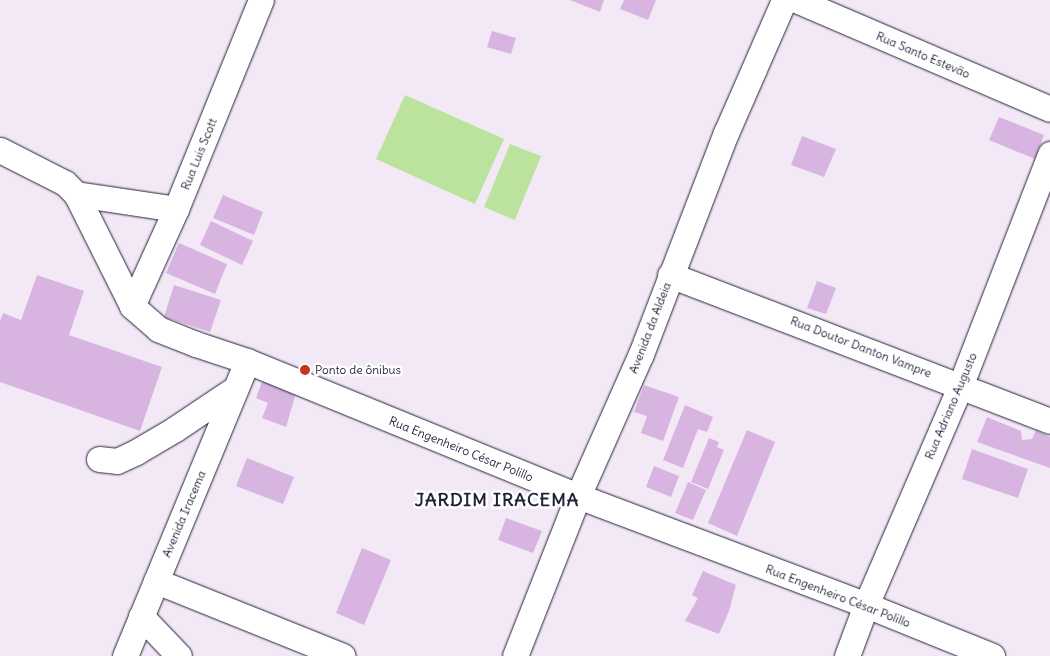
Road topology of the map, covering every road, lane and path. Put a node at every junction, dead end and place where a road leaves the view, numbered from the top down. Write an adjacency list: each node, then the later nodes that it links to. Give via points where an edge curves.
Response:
1 (261, 0): 8 (street, Rua Luis Scott)
2 (784, 0): 9 (street, Avenida da Aldeia, via 726,132)
3 (796, 0): 4 (street, Rua Santo Estevão)
4 (1050, 109)
5 (0, 150): 7 (street, via 65,183)
6 (1050, 154): 12 (street, Rua Adriano Augusto)
7 (76, 194): 8 (street); 10 (street)
8 (176, 209): 10 (street, Rua Luis Scott)
9 (670, 275): 12 (street, Rua Doutor Danton Vampre); 16 (street, Avenida da Aldeia, via 641,354)
10 (132, 306): 11 (street, Rua Engenheiro César Polillo, via 158,328)
11 (247, 361): 13 (street, Avenida Iracema); 16 (street, Rua Engenheiro César Polillo)
12 (961, 384): 14 (street, Rua Doutor Danton Vampre); 18 (street, Rua Adriano Augusto)
13 (236, 388): 15 (street, via 136,452 117,461); 17 (street, Avenida Iracema)
14 (1050, 420)
15 (99, 459)
16 (578, 496): 18 (street, Rua Engenheiro César Polillo); 23 (street, Avenida da Aldeia)
17 (156, 581): 19 (street, Avenida Iracema); 22 (street)
18 (866, 605): 24 (street, Rua Adriano Augusto); 25 (street, Rua Engenheiro César Polillo)
19 (141, 616): 20 (street, Avenida Iracema); 21 (street)
20 (125, 656)
21 (179, 656)
22 (343, 656)
23 (515, 656)
24 (847, 656)
25 (992, 656)

